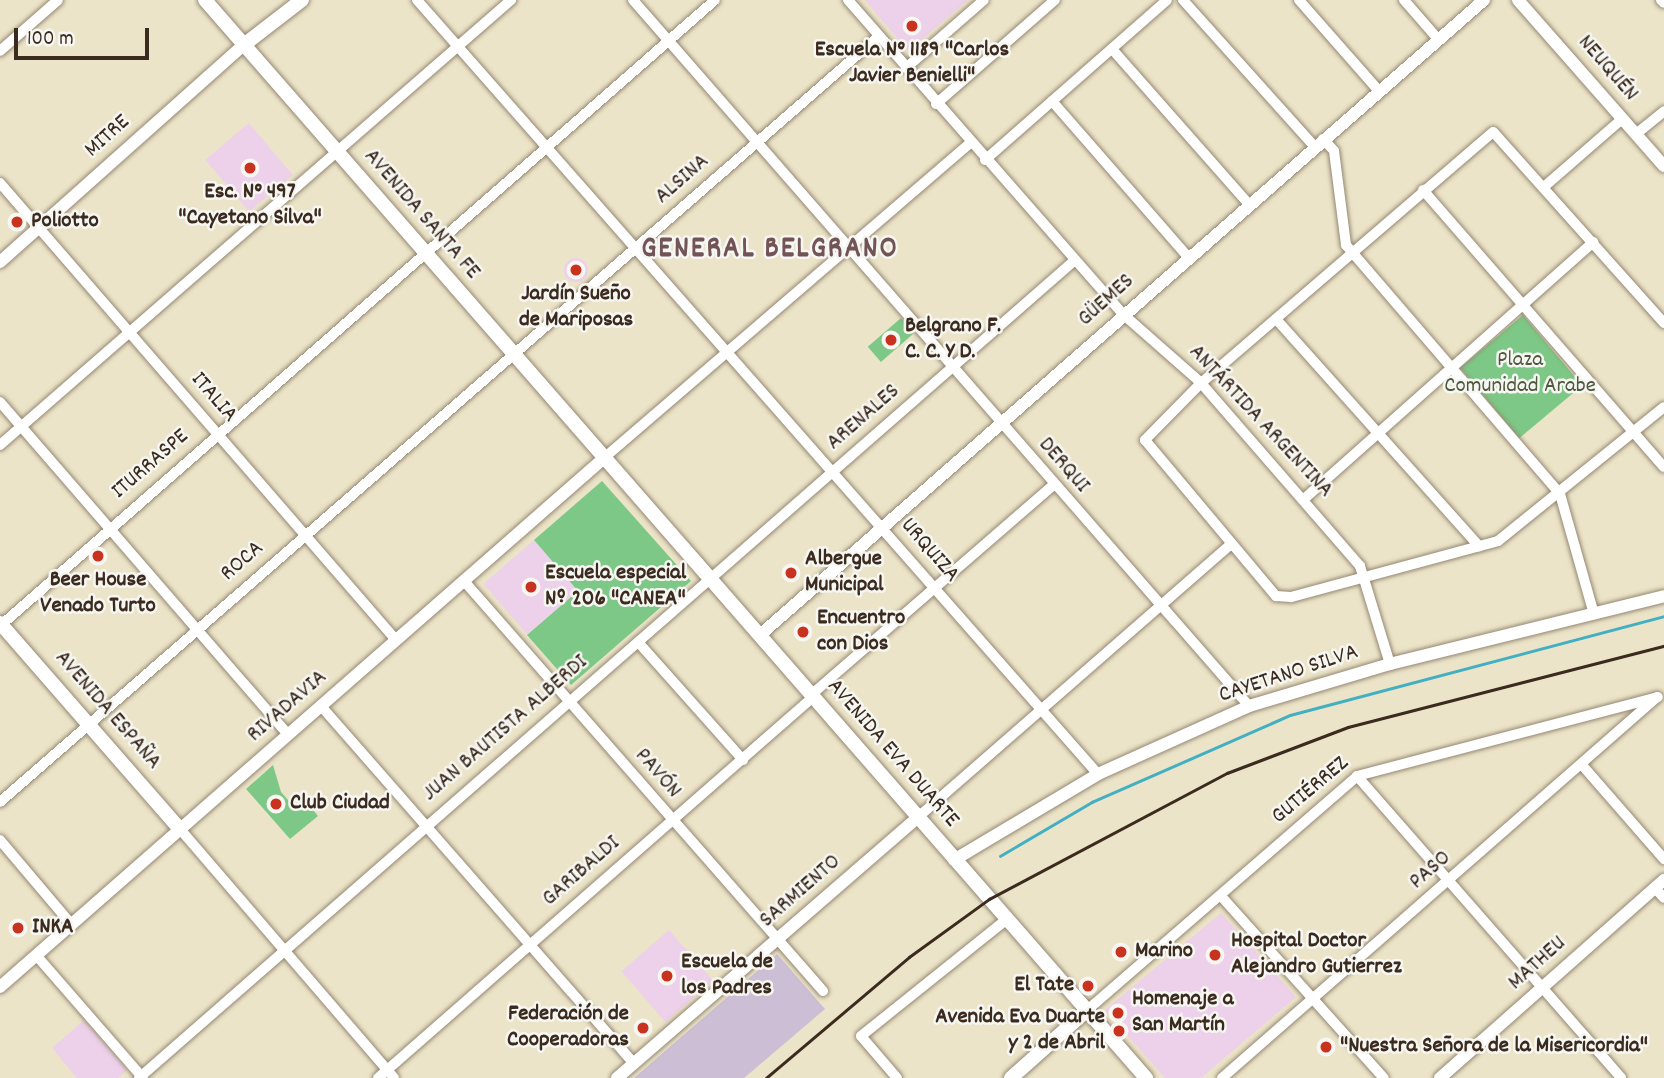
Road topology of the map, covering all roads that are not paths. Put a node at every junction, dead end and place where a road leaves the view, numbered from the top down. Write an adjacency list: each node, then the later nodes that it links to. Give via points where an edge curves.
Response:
1 (58, 0): 24 (street)
2 (205, 0): 21 (main road, AVENIDA SANTA FE)
3 (288, 0): 21 (main road)
4 (302, 0): 21 (main road)
5 (417, 0): 22 (street, URQUIZA)
6 (511, 0): 22 (street)
7 (633, 0): 20 (street, DERQUI)
8 (715, 0): 20 (street, ITURRASPE)
9 (848, 0): 18 (street, ANTÁRTIDA ARGENTINA)
10 (984, 0): 25 (street)
11 (1055, 0): 28 (street)
12 (1167, 0): 23 (street)
13 (1183, 0): 34 (street)
14 (1299, 0): 26 (street)
15 (1404, 0): 19 (street)
16 (1483, 0): 19 (street, GÜEMES)
17 (1518, 0): 30 (street, NEUQUÉN)
18 (879, 36): 25 (street, ANTÁRTIDA ARGENTINA); 32 (street, ALSINA)
19 (1438, 39): 26 (street, GÜEMES)
20 (668, 40): 32 (street, DERQUI); 35 (street, ITURRASPE)
21 (244, 44): 36 (main road, AVENIDA SANTA FE); 43 (street, MITRE)
22 (457, 47): 35 (street, URQUIZA); 36 (street)
23 (1112, 49): 27 (street); 42 (street)
24 (0, 51)
25 (906, 68): 28 (street, ANTÁRTIDA ARGENTINA)
26 (1378, 90): 34 (street, GÜEMES)
27 (1052, 102): 37 (street); 49 (street)
28 (936, 104): 33 (street, ANTÁRTIDA ARGENTINA)
29 (1664, 111): 31 (street)
30 (1622, 119): 31 (street, NEUQUÉN); 40 (street)
31 (1636, 134): 38 (street, NEUQUÉN)
32 (757, 143): 45 (street, ALSINA); 46 (street, DERQUI)
33 (970, 143): 37 (street, ANTÁRTIDA ARGENTINA); 46 (street)
34 (1319, 143): 42 (street, GÜEMES); 48 (street, via 1334,151)
35 (546, 147): 45 (street, URQUIZA); 47 (street, ITURRASPE)
36 (338, 155): 47 (main road, AVENIDA SANTA FE); 56 (street)
37 (985, 160): 50 (street, ANTÁRTIDA ARGENTINA)
38 (1664, 166)
39 (0, 183): 43 (street, ITALIA)
40 (1545, 186): 41 (street, via 1498,133 1487,134); 44 (street)
41 (1423, 190): 48 (street); 52 (street)
42 (1248, 203): 49 (street, GÜEMES)
43 (39, 227): 51 (street, MITRE); 56 (street, ITALIA)
44 (1593, 242): 52 (street); 54 (street)
45 (635, 250): 57 (street, ALSINA); 58 (street, URQUIZA)
46 (848, 250): 58 (street); 59 (street, DERQUI)
47 (426, 254): 57 (main road, AVENIDA SANTA FE); 68 (street, ITURRASPE)
48 (1351, 254): 55 (street); 60 (street)
49 (1188, 257): 53 (street, GÜEMES)
50 (1074, 260): 53 (street, ANTÁRTIDA ARGENTINA); 59 (street, ARENALES)
51 (0, 262)
52 (1525, 304): 60 (street); 67 (street)
53 (1124, 315): 61 (street, ANTÁRTIDA ARGENTINA); 64 (street, GÜEMES)
54 (1662, 316)
55 (1276, 318): 61 (street); 66 (street)
56 (128, 333): 65 (street); 68 (street, ITALIA)
57 (514, 355): 70 (main road, AVENIDA SANTA FE); 78 (street, ROCA)
58 (727, 355): 70 (street); 72 (street, URQUIZA)
59 (952, 369): 64 (street, DERQUI); 72 (street, ARENALES)
60 (1451, 369): 66 (street); 74 (street)
61 (1201, 383): 75 (street, ANTÁRTIDA ARGENTINA); 79 (street, via 1146,433 1147,447)
62 (0, 402): 65 (street)
63 (1664, 407): 67 (street)
64 (1000, 425): 73 (street, DERQUI); 76 (street, GÜEMES)
65 (21, 426): 69 (street); 77 (street)
66 (1378, 433): 75 (street); 80 (street)
67 (1634, 433): 71 (street); 74 (street)
68 (217, 435): 77 (street, ITURRASPE); 78 (street, ITALIA)
69 (0, 445)
70 (604, 458): 81 (main road, AVENIDA EVA DUARTE); 83 (street, RIVADAVIA)
71 (1664, 467)
72 (832, 473): 76 (street, URQUIZA); 81 (street, ARENALES)
73 (1052, 486): 84 (street, GARIBALDI); 86 (street, DERQUI)
74 (1560, 494): 80 (street, via 1522,526); 87 (street)
75 (1304, 499): 82 (street, ANTÁRTIDA ARGENTINA)
76 (881, 528): 84 (street, URQUIZA); 90 (street, GÜEMES)
77 (108, 530): 88 (street, ITURRASPE); 89 (street)
78 (306, 536): 89 (street, ROCA); 91 (street, ITALIA)
79 (1230, 545): 82 (street, via 1276,596); 86 (street)
80 (1479, 546): 82 (street)
81 (711, 579): 90 (main road, AVENIDA EVA DUARTE); 92 (street, JUAN BAUTISTA ALBERDI)
82 (1364, 579): 93 (street, ANTÁRTIDA ARGENTINA)
83 (464, 581): 91 (street, RIVADAVIA); 96 (street, PAVÓN)
84 (934, 589): 95 (street, GARIBALDI); 99 (street, URQUIZA)
85 (1664, 596): 87 (street, CAYETANO SILVA)
86 (1159, 607): 98 (street, DERQUI); 99 (street)
87 (1594, 614): 93 (street, CAYETANO SILVA)
88 (1, 624): 100 (main road, AVENIDA ESPAÑA)
89 (197, 630): 100 (street, ROCA); 101 (street)
90 (760, 635): 95 (main road, AVENIDA EVA DUARTE)
91 (396, 640): 97 (street, RIVADAVIA)
92 (638, 642): 96 (street, JUAN BAUTISTA ALBERDI); 102 (street)
93 (1390, 664): 98 (street, CAYETANO SILVA)
94 (1661, 695): 103 (street, PASO); 105 (street, GUTIÉRREZ)
95 (812, 696): 102 (street, GARIBALDI); 107 (main road, AVENIDA EVA DUARTE)
96 (568, 703): 108 (street, PAVÓN); 109 (street, JUAN BAUTISTA ALBERDI)
97 (321, 706): 101 (street, RIVADAVIA); 109 (street)
98 (1249, 706): 104 (street, CAYETANO SILVA)
99 (1041, 712): 104 (street, URQUIZA); 107 (street)
100 (90, 724): 106 (street, ROCA); 110 (main road, AVENIDA ESPAÑA)
101 (288, 735): 110 (street, RIVADAVIA)
102 (743, 760): 108 (street, GARIBALDI)
103 (1582, 765): 112 (street); 114 (street, PASO)
104 (1098, 774): 113 (street, CAYETANO SILVA)
105 (1357, 776): 114 (street); 116 (street, GUTIÉRREZ)
106 (0, 802)
107 (917, 818): 113 (main road, AVENIDA EVA DUARTE); 120 (street, SARMIENTO)
108 (672, 822): 120 (street, PAVÓN); 121 (street, GARIBALDI)
109 (425, 828): 121 (street); 122 (street, JUAN BAUTISTA ALBERDI)
110 (180, 829): 119 (street, RIVADAVIA); 122 (street)
111 (0, 840): 119 (street)
112 (1664, 859)
113 (954, 860): 118 (main road, AVENIDA EVA DUARTE)
114 (1450, 883): 125 (street); 127 (street, PASO)
115 (1660, 884): 117 (street); 125 (street, MATHEU)
116 (1221, 896): 127 (street); 128 (street, GUTIÉRREZ)
117 (1664, 898)
118 (1006, 920): 128 (main road, AVENIDA EVA DUARTE); 134 (street, via 861,1036)
119 (71, 924): 123 (street, RIVADAVIA)
120 (777, 941): 126 (street, PAVÓN); 129 (street, SARMIENTO)
121 (529, 944): 129 (street); 130 (street, GARIBALDI)
122 (285, 952): 130 (street); 131 (street, JUAN BAUTISTA ALBERDI)
123 (36, 955): 124 (street, RIVADAVIA); 131 (street)
124 (0, 987)
125 (1542, 989): 139 (street, MATHEU); 140 (street)
126 (823, 991)
127 (1314, 999): 137 (street, PASO); 138 (street)
128 (1085, 1012): 135 (main road); 136 (main road, AVENIDA EVA DUARTE)
129 (633, 1063): 133 (street, SARMIENTO)
130 (391, 1074): 132 (street, GARIBALDI)
131 (141, 1077)
132 (378, 1078)
133 (617, 1078)
134 (897, 1078)
135 (1011, 1078)
136 (1146, 1078)
137 (1222, 1078)
138 (1384, 1078)
139 (1440, 1078)
140 (1621, 1078)

